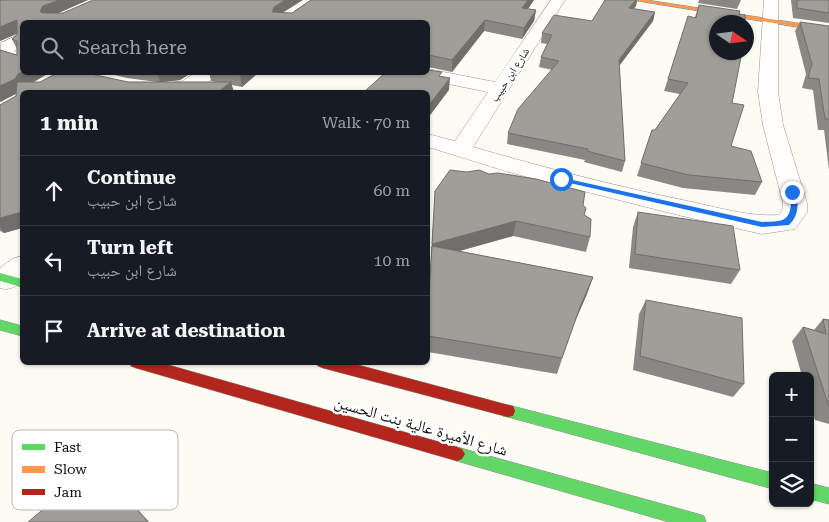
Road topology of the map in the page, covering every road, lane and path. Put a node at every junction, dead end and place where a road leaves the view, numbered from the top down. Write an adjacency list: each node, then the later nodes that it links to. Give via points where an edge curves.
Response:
1 (558, 0): 10 (street, شارع ابن حبيب)
2 (635, 0): 3 (main road)
3 (771, 10): 4 (main road); 12 (street, via 768,92 773,125 794,203 794,212 786,223 762,224 678,207 520,168)
4 (829, 30)
5 (20, 39): 6 (street, via 7,47 4,54)
6 (20, 59)
7 (429, 75): 10 (street)
8 (213, 81): 9 (street, via 165,90)
9 (138, 87)
10 (500, 89): 12 (street, شارع ابن حبيب)
11 (430, 141): 12 (street)
12 (461, 149)
13 (0, 324): 14 (main road)
14 (20, 330)
15 (147, 365): 20 (main road, شارع الأميرة عالية بنت الحسين)
16 (334, 365): 17 (main road)
17 (769, 480)
18 (814, 492): 19 (main road)
19 (829, 496)
20 (698, 522)

